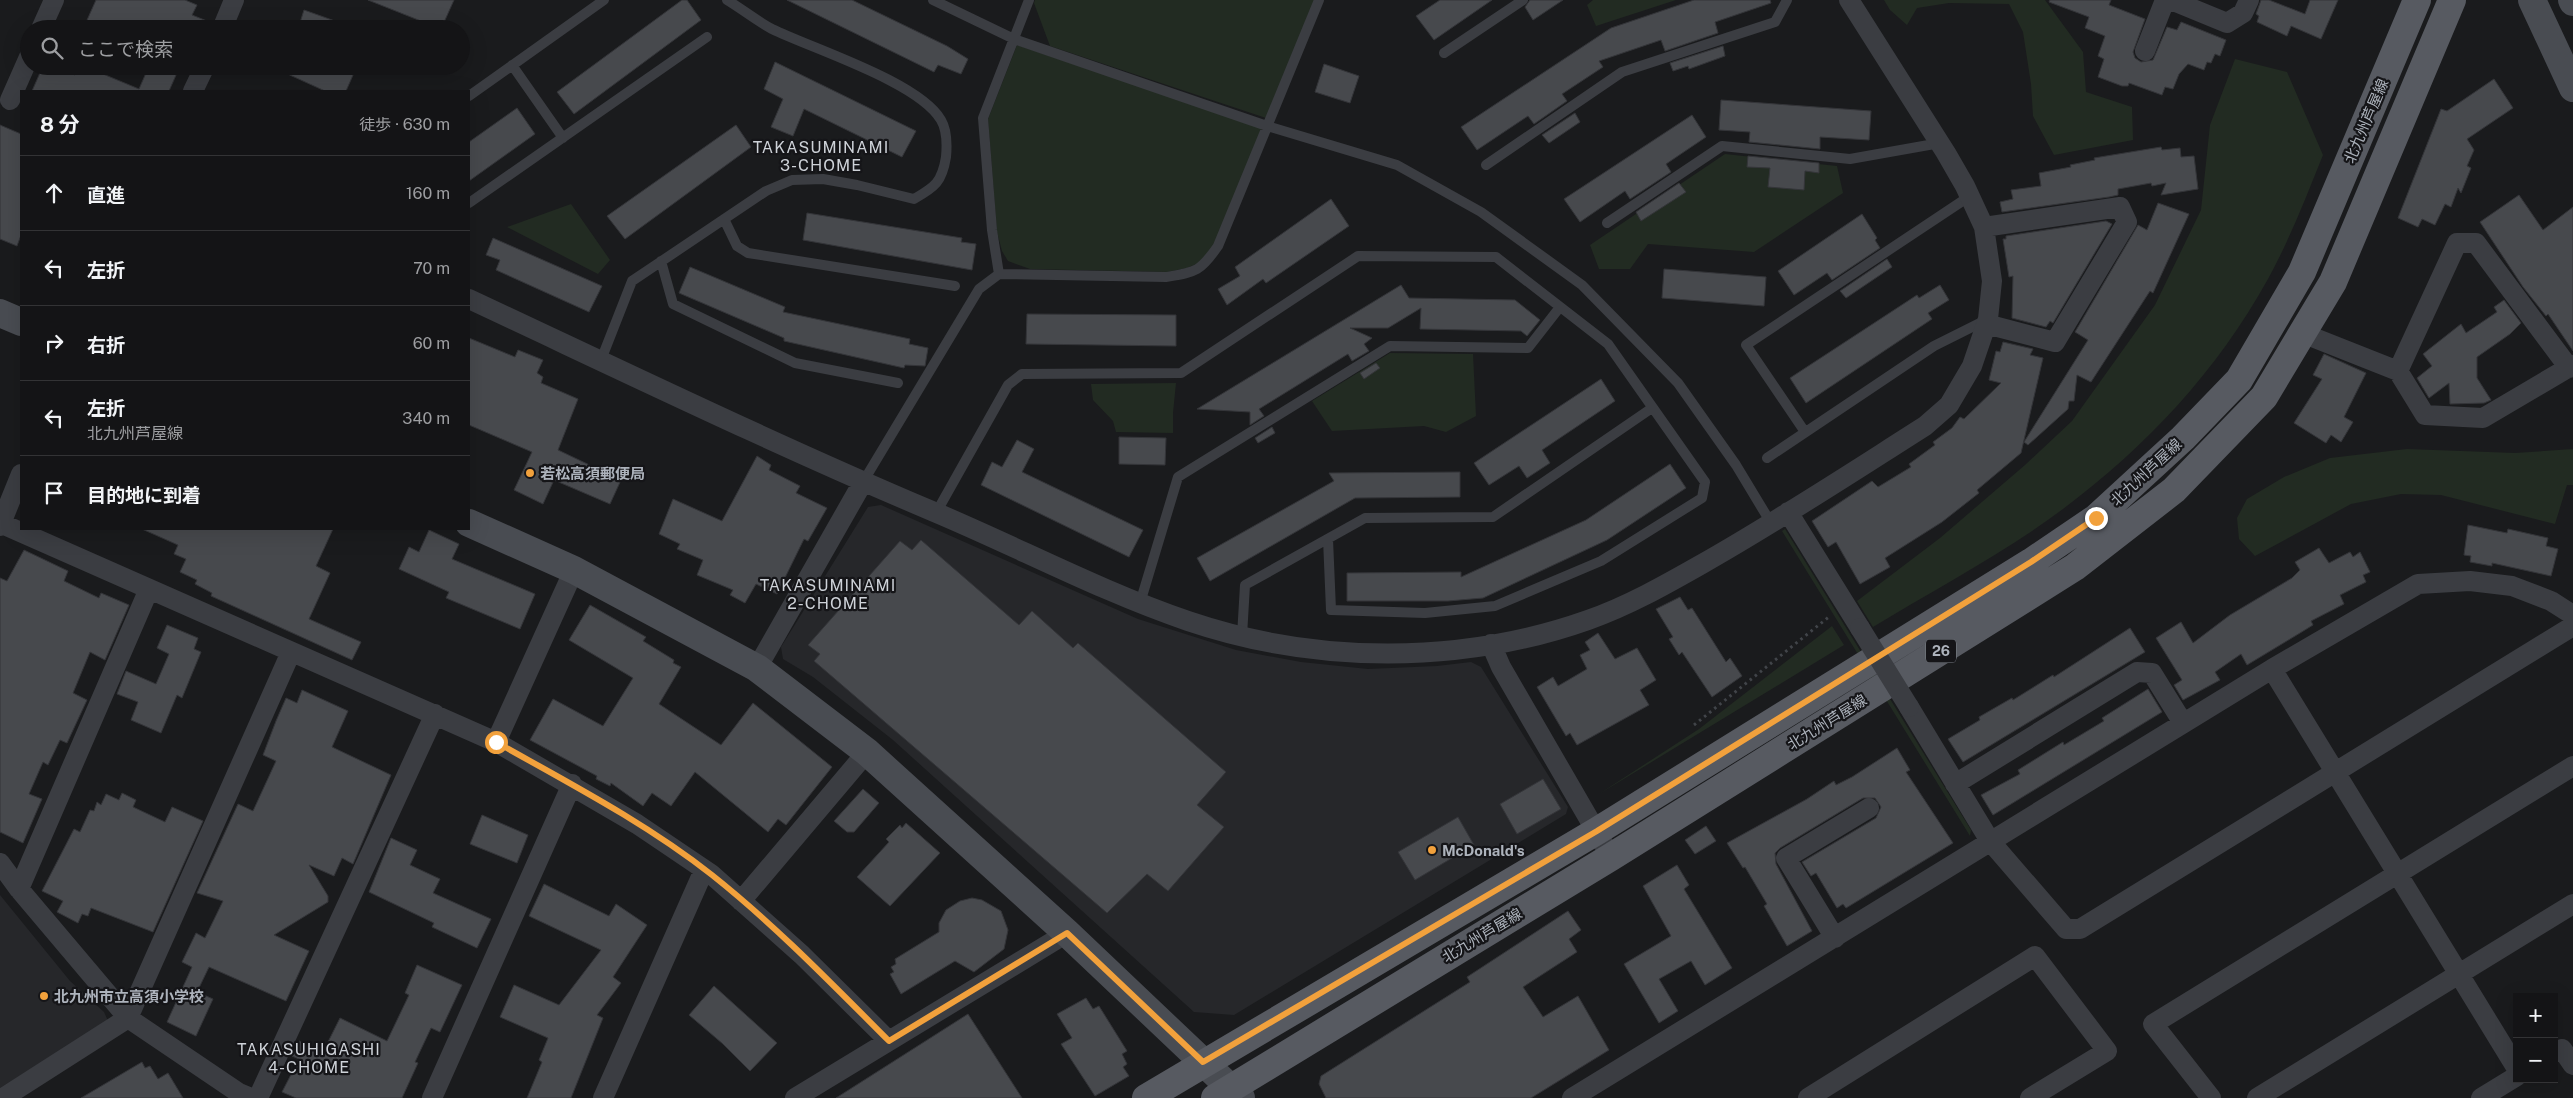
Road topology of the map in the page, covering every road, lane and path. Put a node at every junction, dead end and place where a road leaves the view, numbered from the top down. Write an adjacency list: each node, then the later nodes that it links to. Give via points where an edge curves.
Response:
1 (54, 0): 17 (street)
2 (234, 0): 18 (street)
3 (604, 0): 23 (lane)
4 (727, 0): 36 (lane, via 771,28 888,79 926,104 942,120 947,145 944,171 934,188 914,199 823,179 792,180 766,190)
5 (933, 0): 20 (lane)
6 (1029, 0): 20 (lane)
7 (1319, 0): 30 (lane)
8 (1524, 0): 22 (lane)
9 (1787, 0): 33 (lane, via 1775,22 1622,72)
10 (1850, 0): 32 (street)
11 (2165, 0): 21 (street)
12 (2172, 0): 13 (street, via 2227,23 2243,13)
13 (2249, 0)
14 (2417, 0): 84 (main road, 北九州芦屋線 / 26, via 2302,272 2239,380 2183,438 2096,518 2031,562)
15 (2452, 0): 47 (main road, 北九州芦屋線 / 26, via 2333,282)
16 (2532, 0): 26 (street)
17 (45, 20)
18 (226, 20)
19 (707, 37): 31 (lane)
20 (1014, 39): 30 (lane); 40 (lane, via 983,118)
21 (2145, 51)
22 (1444, 53)
23 (512, 65): 28 (lane); 31 (lane)
24 (21, 75): 29 (street)
25 (201, 75): 27 (street)
26 (2573, 88)
27 (194, 90)
28 (470, 95)
29 (10, 100)
30 (1267, 126): 40 (lane, via 1218,246 1204,266 1186,274 1166,277); 60 (lane, via 1397,165 1481,212 1582,285 1678,383 1736,465)
31 (563, 138): 35 (lane)
32 (1940, 143): 34 (street); 37 (lane, via 1850,159 1722,146)
33 (1486, 164)
34 (1970, 196): 38 (street); 53 (lane, via 1746,345)
35 (470, 202)
36 (724, 219): 39 (lane); 41 (lane, via 737,246 748,253)
37 (1607, 223)
38 (1984, 227): 45 (street, via 1992,280); 45 (street, via 2120,207 2127,222 2055,342)
39 (662, 261): 48 (lane, via 632,281); 51 (lane, via 673,304 795,363)
40 (999, 274): 56 (lane, via 979,289)
41 (955, 286)
42 (470, 299): 48 (street)
43 (1560, 307): 52 (lane, via 1608,344); 58 (lane, via 1496,257 1358,256 1181,373 1022,374 1008,384); 65 (lane, via 1528,348 1390,346 1178,477)
44 (0, 313): 46 (street)
45 (1987, 321): 53 (lane, via 1934,346); 57 (street, via 1972,366 1949,405 1925,426)
46 (20, 322)
47 (2302, 333): 50 (street); 86 (main road, 北九州芦屋線 / 26, via 2264,397 2174,490 2075,567)
48 (601, 360): 56 (street)
49 (2571, 366): 50 (street, via 2483,418 2425,416); 50 (street, via 2476,243 2457,243)
50 (2398, 371)
51 (898, 383)
52 (1652, 408): 62 (lane, via 1493,517 1366,518); 62 (lane, via 1704,482 1702,498 1601,561 1495,606 1425,613 1331,610)
53 (1805, 432): 54 (lane)
54 (1767, 458)
55 (20, 476): 61 (street)
56 (863, 482): 58 (street); 72 (street)
57 (1788, 512): 60 (street); 82 (street, bridge)
58 (936, 513): 65 (street)
59 (470, 523): 63 (street)
60 (1771, 523): 70 (street, via 1639,599 1587,621)
61 (0, 524): 64 (street)
62 (1328, 539): 69 (lane, via 1244,585)
63 (574, 570): 72 (street); 77 (street)
64 (149, 589): 71 (street); 90 (street)
65 (1140, 603): 69 (street)
66 (2573, 615): 73 (street, via 2551,601 2512,586 2470,581 2418,584)
67 (1830, 616): 76 (path)
68 (2573, 626): 80 (street)
69 (1242, 636): 70 (street, via 1303,648 1364,653 1430,652)
70 (1491, 644): 84 (street, via 1500,667)
71 (291, 652): 74 (street); 96 (street)
72 (757, 668): 78 (street)
73 (2272, 669): 75 (street); 80 (street)
74 (435, 714): 77 (street); 104 (street)
75 (2183, 724): 82 (street, via 2152,673 2137,672); 85 (street)
76 (1694, 725)
77 (496, 742): 81 (street)
78 (867, 752): 91 (street); 93 (street)
79 (2573, 766): 89 (street)
80 (2335, 773): 85 (street, via 2080,929 2066,929); 89 (street)
81 (572, 784): 88 (street); 105 (street)
82 (1955, 784): 85 (street)
83 (1869, 808): 94 (street, via 1786,858)
84 (1597, 831): 86 (street); 98 (main road, 北九州芦屋線 / 26)
85 (1990, 841): 94 (street)
86 (1611, 857): 101 (main road, 北九州芦屋線 / 26)
87 (0, 863): 90 (street)
88 (704, 870): 91 (street); 106 (street)
89 (2398, 876): 95 (street); 112 (street, via 2153,1024)
90 (19, 890): 96 (street)
91 (741, 901): 97 (street, via 802,955)
92 (2573, 904): 95 (street)
93 (1067, 933): 97 (street); 98 (street)
94 (1835, 938): 109 (street)
95 (2459, 975): 99 (street); 113 (street)
96 (128, 1018): 102 (street); 103 (street)
97 (889, 1041): 107 (street)
98 (1203, 1062): 101 (street); 108 (main road, 北九州芦屋線 / 26)
99 (2513, 1063)
100 (2513, 1078): 114 (street)
101 (1229, 1095)
102 (3, 1098)
103 (251, 1098)
104 (258, 1098)
105 (432, 1098)
106 (603, 1098)
107 (795, 1098)
108 (1146, 1098)
109 (1572, 1098)
110 (1808, 1098): 111 (street, via 2035,956 2107,1051)
111 (2030, 1098)
112 (2211, 1098)
113 (2258, 1098)
114 (2481, 1098)

